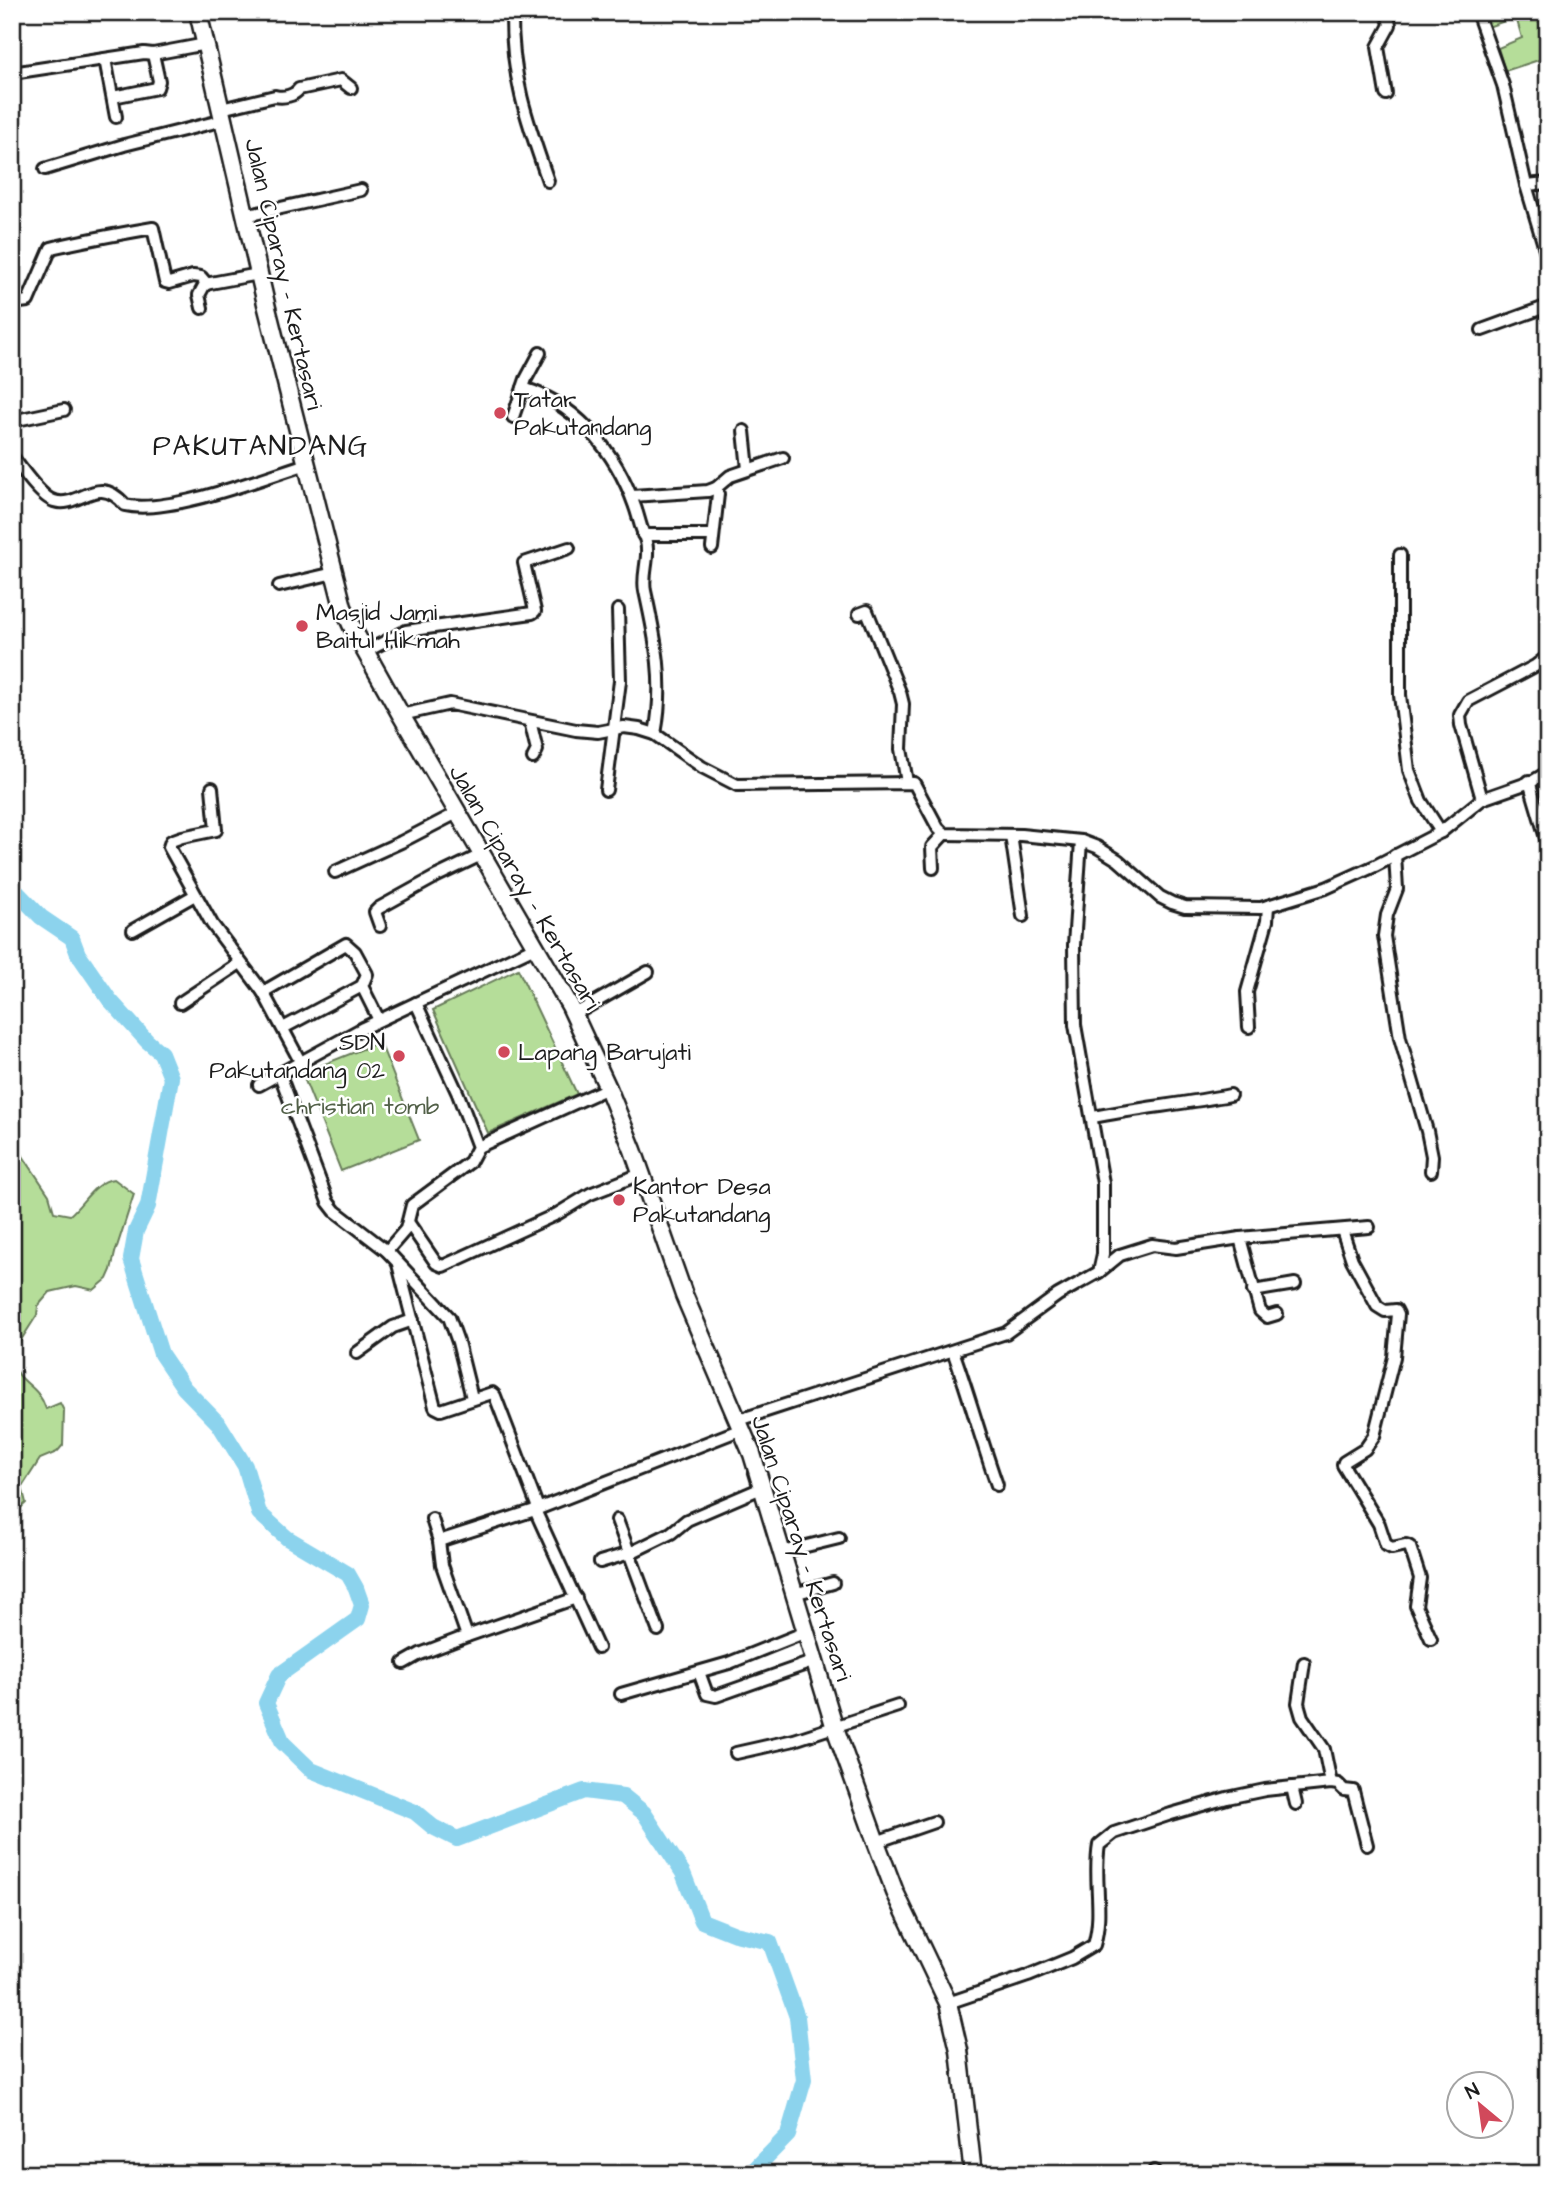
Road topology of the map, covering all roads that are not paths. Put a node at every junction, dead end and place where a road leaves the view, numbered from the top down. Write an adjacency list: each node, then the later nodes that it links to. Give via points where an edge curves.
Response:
1 (198, 12): 5 (main road, Jalan Ciparay - Kertasari)
2 (512, 12): 15 (street, via 513,60 529,129)
3 (1387, 12): 10 (street, via 1390,25 1378,47)
4 (1477, 12): 17 (street, via 1503,85)
5 (206, 44): 6 (street); 12 (main road, Jalan Ciparay - Kertasari)
6 (153, 54): 7 (street); 11 (street, via 157,88)
7 (105, 59): 8 (street); 11 (street)
8 (12, 73)
9 (351, 88): 12 (street, via 341,80)
10 (1385, 94)
11 (113, 97): 13 (street)
12 (223, 115): 14 (street); 19 (main road, Jalan Ciparay - Kertasari)
13 (116, 117)
14 (45, 169)
15 (548, 181)
16 (1548, 183): 17 (street)
17 (1526, 185): 20 (street)
18 (361, 190): 19 (street)
19 (245, 216): 21 (main road, Jalan Ciparay - Kertasari)
20 (1548, 259)
21 (259, 274): 22 (street); 35 (main road, Jalan Ciparay - Kertasari)
22 (207, 284): 23 (street, via 193,276 165,282 153,228 51,248 28,301); 25 (street, via 199,295)
23 (12, 303)
24 (1548, 306): 26 (street)
25 (202, 308)
26 (1482, 330)
27 (540, 353): 28 (street)
28 (523, 388): 30 (street); 38 (street, via 548,397 600,440)
29 (64, 410): 31 (street)
30 (513, 417)
31 (12, 421)
32 (744, 431): 36 (street)
33 (12, 456): 35 (street, via 53,501 105,491 125,505 141,507 225,490)
34 (783, 458): 36 (street)
35 (307, 464): 44 (main road, Jalan Ciparay - Kertasari)
36 (748, 470): 37 (street, via 730,476)
37 (716, 488): 38 (street); 40 (street)
38 (632, 496): 39 (street)
39 (643, 535): 40 (street); 53 (street, via 648,550 644,588 661,682)
40 (713, 535): 42 (street)
41 (569, 548): 48 (street, via 524,563 532,613 406,631)
42 (712, 548)
43 (1399, 555): 62 (street, via 1400,695 1409,770 1421,801)
44 (334, 573): 45 (street); 48 (main road, Jalan Ciparay - Kertasari, via 343,607)
45 (279, 586)
46 (618, 610): 52 (street, via 620,681)
47 (859, 614): 57 (street, via 867,611 900,692)
48 (365, 652): 50 (main road, Jalan Ciparay - Kertasari)
49 (1548, 656): 60 (street, via 1462,707 1461,725)
50 (401, 715): 51 (street, via 450,704); 61 (main road, Jalan Ciparay - Kertasari)
51 (530, 721): 52 (street, via 576,730); 54 (street, via 537,750)
52 (615, 730): 53 (street, via 624,727); 59 (street)
53 (655, 734): 57 (street, via 737,785)
54 (533, 758)
55 (1548, 772): 56 (street)
56 (1529, 781): 60 (street); 66 (street)
57 (907, 782): 63 (street, via 917,785)
58 (212, 788): 71 (street, via 216,830 182,836 169,847)
59 (606, 790)
60 (1482, 799): 62 (street)
61 (457, 813): 67 (main road, Jalan Ciparay - Kertasari); 70 (street)
62 (1441, 832): 68 (street)
63 (944, 834): 64 (street); 69 (street, via 932,847)
64 (1011, 835): 65 (street); 73 (street)
65 (1081, 841): 72 (street, via 1118,860 1172,904); 92 (street, via 1074,946 1075,1025)
66 (1548, 845)
67 (481, 855): 74 (street, via 379,908 375,912); 76 (main road, Jalan Ciparay - Kertasari)
68 (1395, 855): 72 (street, via 1326,888); 94 (street, via 1398,884 1384,936 1401,1038 1432,1156)
69 (933, 869)
70 (335, 872)
71 (195, 895): 75 (street); 77 (street)
72 (1268, 906): 85 (street, via 1247,992)
73 (1023, 916)
74 (380, 926)
75 (133, 930)
76 (535, 947): 82 (street); 83 (main road, Jalan Ciparay - Kertasari)
77 (240, 963): 80 (street); 81 (street)
78 (648, 972): 83 (street)
79 (362, 985): 80 (street, via 367,974 346,944); 84 (street); 86 (street)
80 (263, 992): 86 (street)
81 (180, 1003)
82 (416, 1003): 84 (street); 93 (street)
83 (573, 1015): 90 (main road, Jalan Ciparay - Kertasari)
84 (379, 1020): 87 (street)
85 (1249, 1027)
86 (283, 1028): 87 (street)
87 (301, 1063): 88 (street)
88 (280, 1075): 89 (street); 100 (street, via 328,1202)
89 (259, 1085)
90 (608, 1088): 93 (street); 95 (main road, Jalan Ciparay - Kertasari)
91 (1230, 1095): 92 (street)
92 (1093, 1117): 102 (street, via 1103,1183)
93 (478, 1147): 96 (street, via 471,1162 412,1205)
94 (1430, 1171)
95 (641, 1174): 96 (street, via 443,1266 436,1263); 110 (main road, Jalan Ciparay - Kertasari, via 684,1295)
96 (408, 1222): 100 (street)
97 (1369, 1227): 98 (street)
98 (1342, 1230): 99 (street); 127 (street, via 1377,1306 1398,1314 1394,1357 1374,1436 1343,1465 1379,1524 1388,1548 1410,1548 1420,1578 1416,1606)
99 (1240, 1238): 102 (street, via 1177,1248 1152,1245 1120,1255); 104 (street)
100 (387, 1251): 101 (street)
101 (397, 1262): 106 (street); 109 (street, via 449,1317)
102 (1099, 1272): 107 (street, via 1006,1333)
103 (1295, 1284): 104 (street)
104 (1253, 1291): 105 (street, via 1263,1315)
105 (1277, 1314)
106 (413, 1320): 108 (street, via 393,1327); 109 (street, via 435,1407 441,1410)
107 (953, 1351): 110 (street); 111 (street)
108 (357, 1353)
109 (472, 1398): 113 (street, via 495,1396)
110 (740, 1424): 112 (main road, Jalan Ciparay - Kertasari); 113 (street)
111 (997, 1485)
112 (764, 1487): 118 (main road, Jalan Ciparay - Kertasari); 119 (street, via 687,1520)
113 (537, 1509): 117 (street); 123 (street)
114 (432, 1519): 117 (street)
115 (617, 1520): 119 (street)
116 (839, 1538): 118 (street)
117 (439, 1541): 126 (street, via 442,1565)
118 (782, 1552): 122 (main road, Jalan Ciparay - Kertasari)
119 (630, 1553): 120 (street); 124 (street)
120 (600, 1562)
121 (833, 1583): 122 (street)
122 (794, 1594): 125 (main road, Jalan Ciparay - Kertasari)
123 (576, 1598): 126 (street); 128 (street)
124 (658, 1630)
125 (806, 1632): 129 (main road, Jalan Ciparay - Kertasari); 132 (street)
126 (467, 1636): 130 (street)
127 (1431, 1639)
128 (598, 1648)
129 (815, 1661): 132 (street, via 716,1696 707,1694); 135 (main road, Jalan Ciparay - Kertasari)
130 (404, 1663)
131 (1304, 1663): 137 (street, via 1298,1703 1324,1749)
132 (699, 1672): 133 (street)
133 (621, 1694)
134 (898, 1706): 135 (street)
135 (834, 1726): 136 (street); 141 (main road, Jalan Ciparay - Kertasari)
136 (736, 1754)
137 (1331, 1783): 138 (street); 142 (street, via 1353,1791)
138 (1292, 1787): 139 (street); 143 (street, via 1227,1798 1114,1833 1099,1846 1097,1857 1100,1899 1094,1945 1028,1976)
139 (1296, 1804)
140 (934, 1822): 141 (street)
141 (876, 1842): 143 (main road, Jalan Ciparay - Kertasari)
142 (1367, 1845)
143 (948, 2003): 144 (main road, Jalan Ciparay - Kertasari, via 959,2050)
144 (973, 2174)

